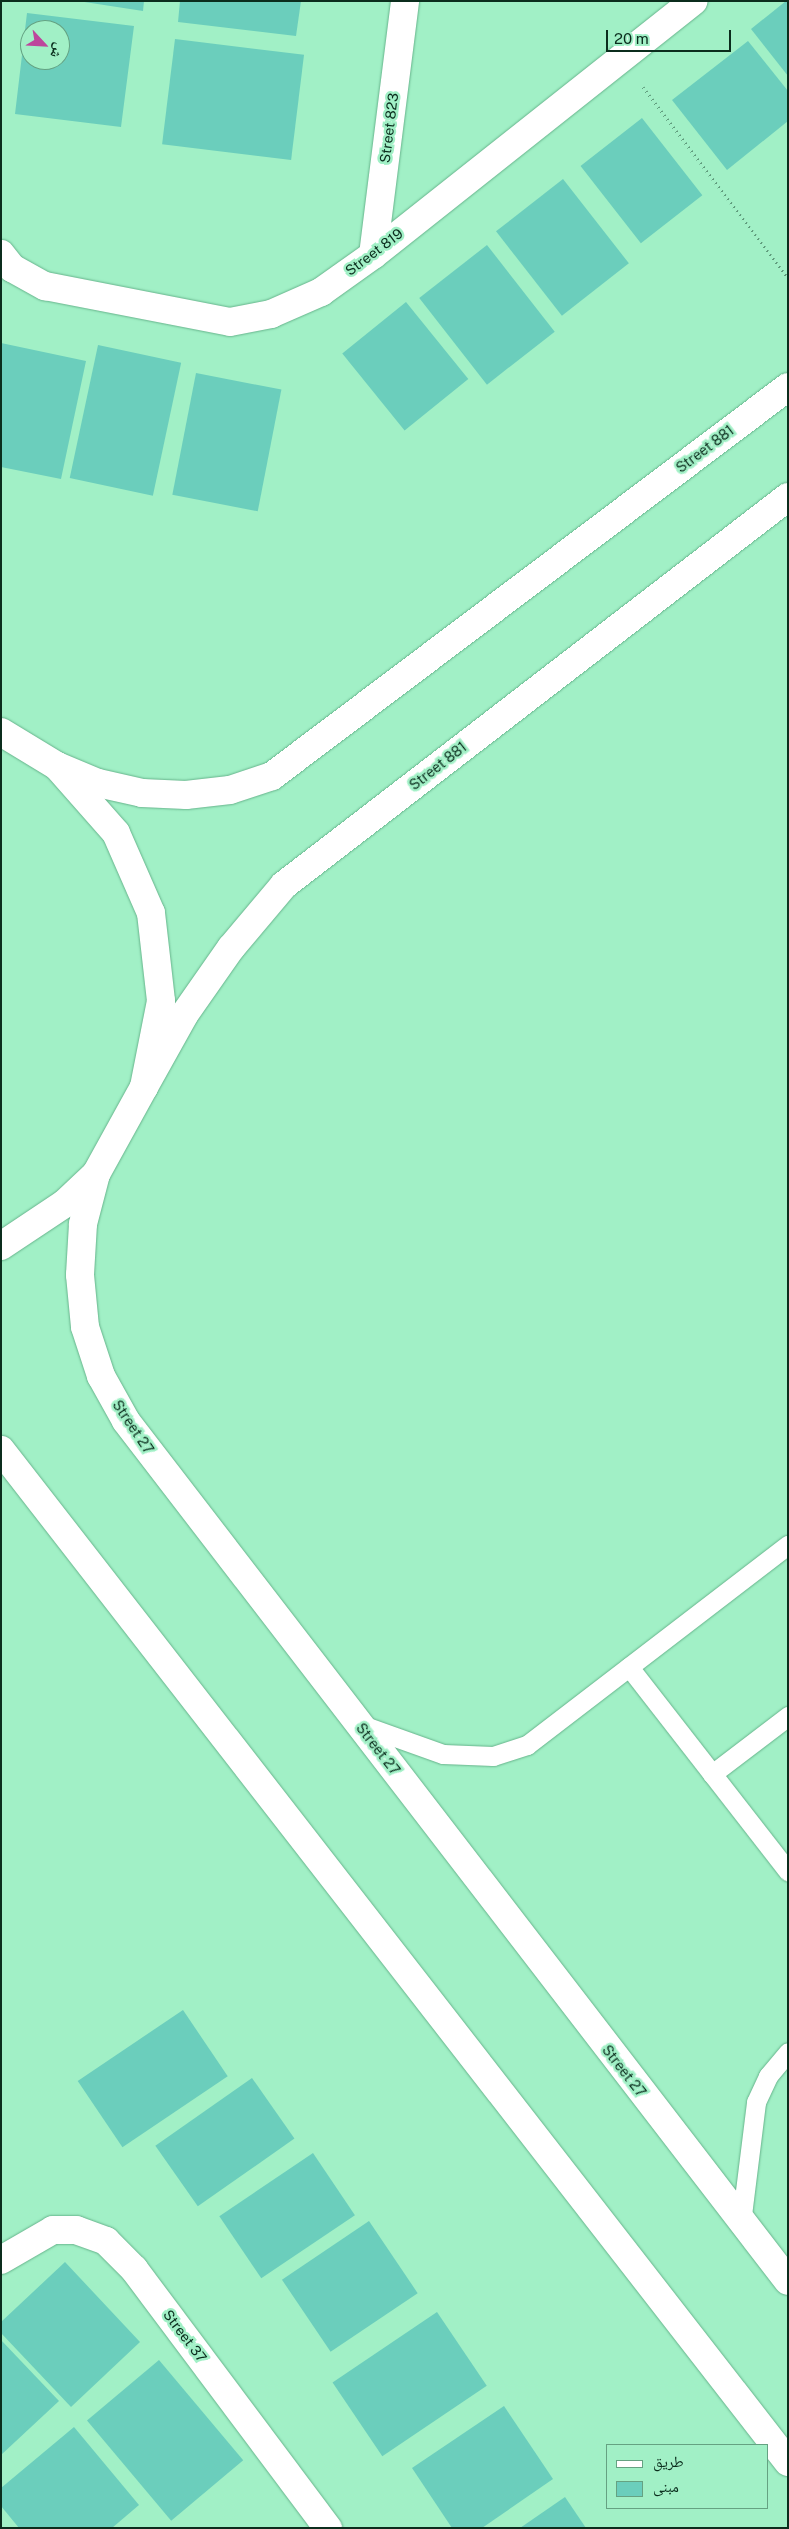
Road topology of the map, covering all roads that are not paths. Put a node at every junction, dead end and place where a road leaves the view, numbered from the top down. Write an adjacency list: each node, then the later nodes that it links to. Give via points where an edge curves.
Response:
1 (405, 1): 4 (street, Street 823)
2 (694, 1): 4 (street, Street 819)
3 (1, 254): 4 (street, Street 819, via 12,268 45,286 230,322 271,314 320,292)
4 (373, 255)
5 (788, 387): 8 (street, Street 881, via 272,776 230,790 186,795 142,793 98,783)
6 (788, 497): 9 (street, Street 881, via 284,885 231,948 184,1015)
7 (1, 732): 8 (street)
8 (57, 766): 9 (street, via 116,833 152,913 161,1001)
9 (144, 1087): 10 (street, Street 881)
10 (96, 1174): 11 (street, via 64,1204); 16 (street, Street 27, via 83,1224 80,1275 85,1327 102,1376 126,1421)
11 (1, 1246)
12 (1, 1450): 23 (street)
13 (788, 1545): 14 (lane)
14 (629, 1667): 16 (lane, via 527,1745 493,1756 443,1754); 17 (lane)
15 (788, 1716): 17 (lane)
16 (358, 1724): 20 (street, Street 27)
17 (712, 1774): 18 (lane)
18 (788, 1871)
19 (788, 2052): 20 (lane, via 768,2076 756,2102)
20 (741, 2223): 22 (street, Street 27)
21 (1, 2260): 24 (street, Street 37, via 53,2230 76,2230 106,2241 134,2268)
22 (788, 2282)
23 (788, 2462)
24 (328, 2528)

